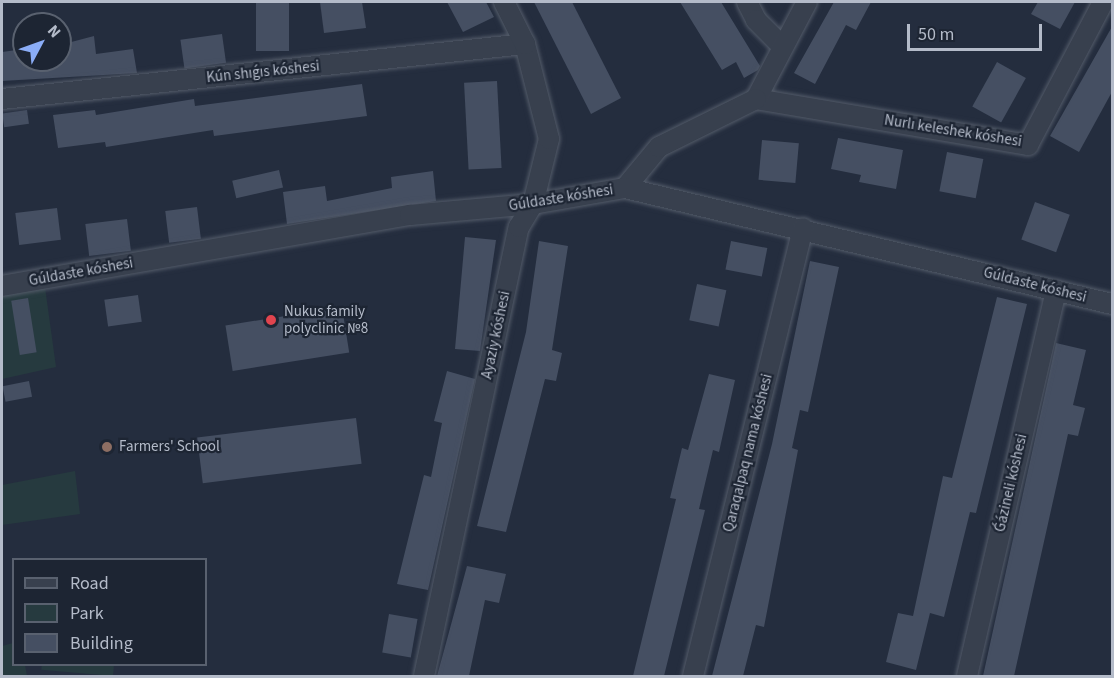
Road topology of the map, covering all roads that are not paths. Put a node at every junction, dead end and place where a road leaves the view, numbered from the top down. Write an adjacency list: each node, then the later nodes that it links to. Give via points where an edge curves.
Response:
1 (504, 2): 5 (street, Ayaziy kóshesi)
2 (747, 2): 6 (street, via 756,20)
3 (807, 2): 6 (street)
4 (1103, 2): 8 (street, Nurlı keleshek kóshesi, via 1028,145)
5 (525, 44): 7 (street, Kún shıǵıs kóshesi); 10 (street, Ayaziy kóshesi, via 549,139)
6 (783, 47): 8 (street)
7 (2, 99)
8 (756, 99): 9 (street, via 659,147)
9 (626, 188): 10 (street, Gúldaste kóshesi); 11 (street, Gúldaste kóshesi)
10 (533, 204): 12 (street, Gúldaste kóshesi, via 410,215); 15 (street, Ayaziy kóshesi, via 519,227)
11 (802, 228): 13 (street, Gúldaste kóshesi); 16 (street, Qaraqalpaq nama kóshesi)
12 (2, 286)
13 (1056, 290): 14 (street, Gúldaste kóshesi); 17 (street, Ǵázineli kóshesi)
14 (1113, 304)
15 (424, 676)
16 (693, 676)
17 (967, 676)

